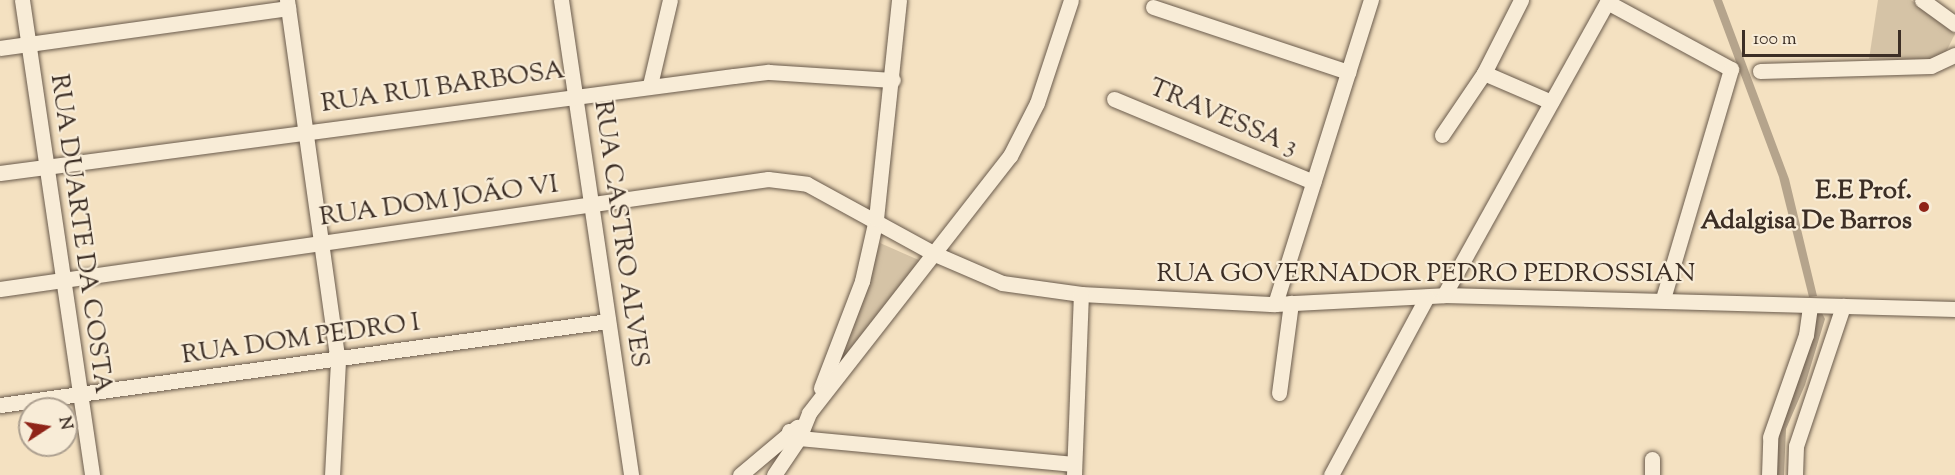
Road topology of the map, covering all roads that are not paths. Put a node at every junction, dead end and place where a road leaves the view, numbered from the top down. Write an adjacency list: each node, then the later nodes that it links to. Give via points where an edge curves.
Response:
1 (22, 0): 13 (street, RUA DUARTE DA COSTA)
2 (561, 0): 21 (street, RUA CASTRO ALVES)
3 (670, 0): 20 (street)
4 (899, 0): 19 (street)
5 (1071, 0): 32 (street, via 1037,103 1010,156)
6 (1371, 0): 17 (street)
7 (1521, 0): 18 (street)
8 (1922, 0): 12 (street)
9 (1607, 1): 23 (street); 38 (street, via 1731,69)
10 (288, 4): 13 (street); 24 (street)
11 (1153, 7): 17 (street)
12 (1955, 24)
13 (28, 44): 14 (street); 26 (street, RUA DUARTE DA COSTA)
14 (0, 48)
15 (1955, 55): 16 (street, via 1931,66)
16 (1760, 71)
17 (1348, 72): 28 (street)
18 (1484, 73): 23 (street); 25 (street)
19 (893, 80): 20 (street, RUA RUI BARBOSA, via 769,72); 30 (street)
20 (650, 85): 21 (street, RUA RUI BARBOSA)
21 (575, 93): 24 (street, RUA RUI BARBOSA); 29 (street, RUA CASTRO ALVES)
22 (1114, 99): 28 (street, TRAVESSA 3)
23 (1551, 102): 36 (street)
24 (308, 131): 26 (street, RUA RUI BARBOSA); 31 (street)
25 (1442, 135)
26 (44, 166): 27 (street, RUA RUI BARBOSA); 33 (street, RUA DUARTE DA COSTA)
27 (0, 172)
28 (1313, 182): 40 (street)
29 (591, 205): 30 (street, RUA DOM JOÃO VI, via 768,179 807,184); 31 (street, RUA DOM JOÃO VI); 44 (street, RUA CASTRO ALVES)
30 (876, 219): 32 (street, RUA GOVERNADOR PEDRO PEDROSSIAN); 49 (street, via 839,348)
31 (323, 242): 33 (street, RUA DOM JOÃO VI); 45 (street)
32 (935, 254): 35 (street, RUA GOVERNADOR PEDRO PEDROSSIAN, via 1002,283); 49 (street)
33 (61, 280): 34 (street, RUA DOM JOÃO VI); 46 (street, RUA DUARTE DA COSTA)
34 (0, 289)
35 (1082, 294): 40 (street, RUA GOVERNADOR PEDRO PEDROSSIAN); 51 (street)
36 (1444, 295): 37 (street, RUA GOVERNADOR PEDRO PEDROSSIAN); 38 (street, RUA GOVERNADOR PEDRO PEDROSSIAN)
37 (1427, 297): 39 (street, RUA GOVERNADOR PEDRO PEDROSSIAN); 57 (street)
38 (1663, 299): 41 (street, RUA GOVERNADOR PEDRO PEDROSSIAN)
39 (1291, 303): 40 (street, RUA GOVERNADOR PEDRO PEDROSSIAN); 47 (street)
40 (1275, 304)
41 (1812, 306): 42 (street, RUA GOVERNADOR PEDRO PEDROSSIAN); 59 (street, via 1770,436)
42 (1839, 306): 43 (street, RUA GOVERNADOR PEDRO PEDROSSIAN); 60 (street, via 1796,446)
43 (1955, 309)
44 (608, 321): 45 (street, RUA DOM PEDRO I); 54 (street, RUA CASTRO ALVES)
45 (338, 361): 46 (street, RUA DOM PEDRO I); 53 (street)
46 (79, 393): 48 (street, RUA DOM PEDRO I); 52 (street, RUA DUARTE DA COSTA)
47 (1279, 393)
48 (0, 405)
49 (800, 426): 51 (street); 55 (street); 56 (street)
50 (1653, 459): 58 (street)
51 (1074, 470)
52 (92, 475)
53 (332, 475)
54 (631, 475)
55 (740, 475)
56 (774, 475)
57 (1331, 475)
58 (1652, 475)
59 (1769, 475)
60 (1796, 475)

